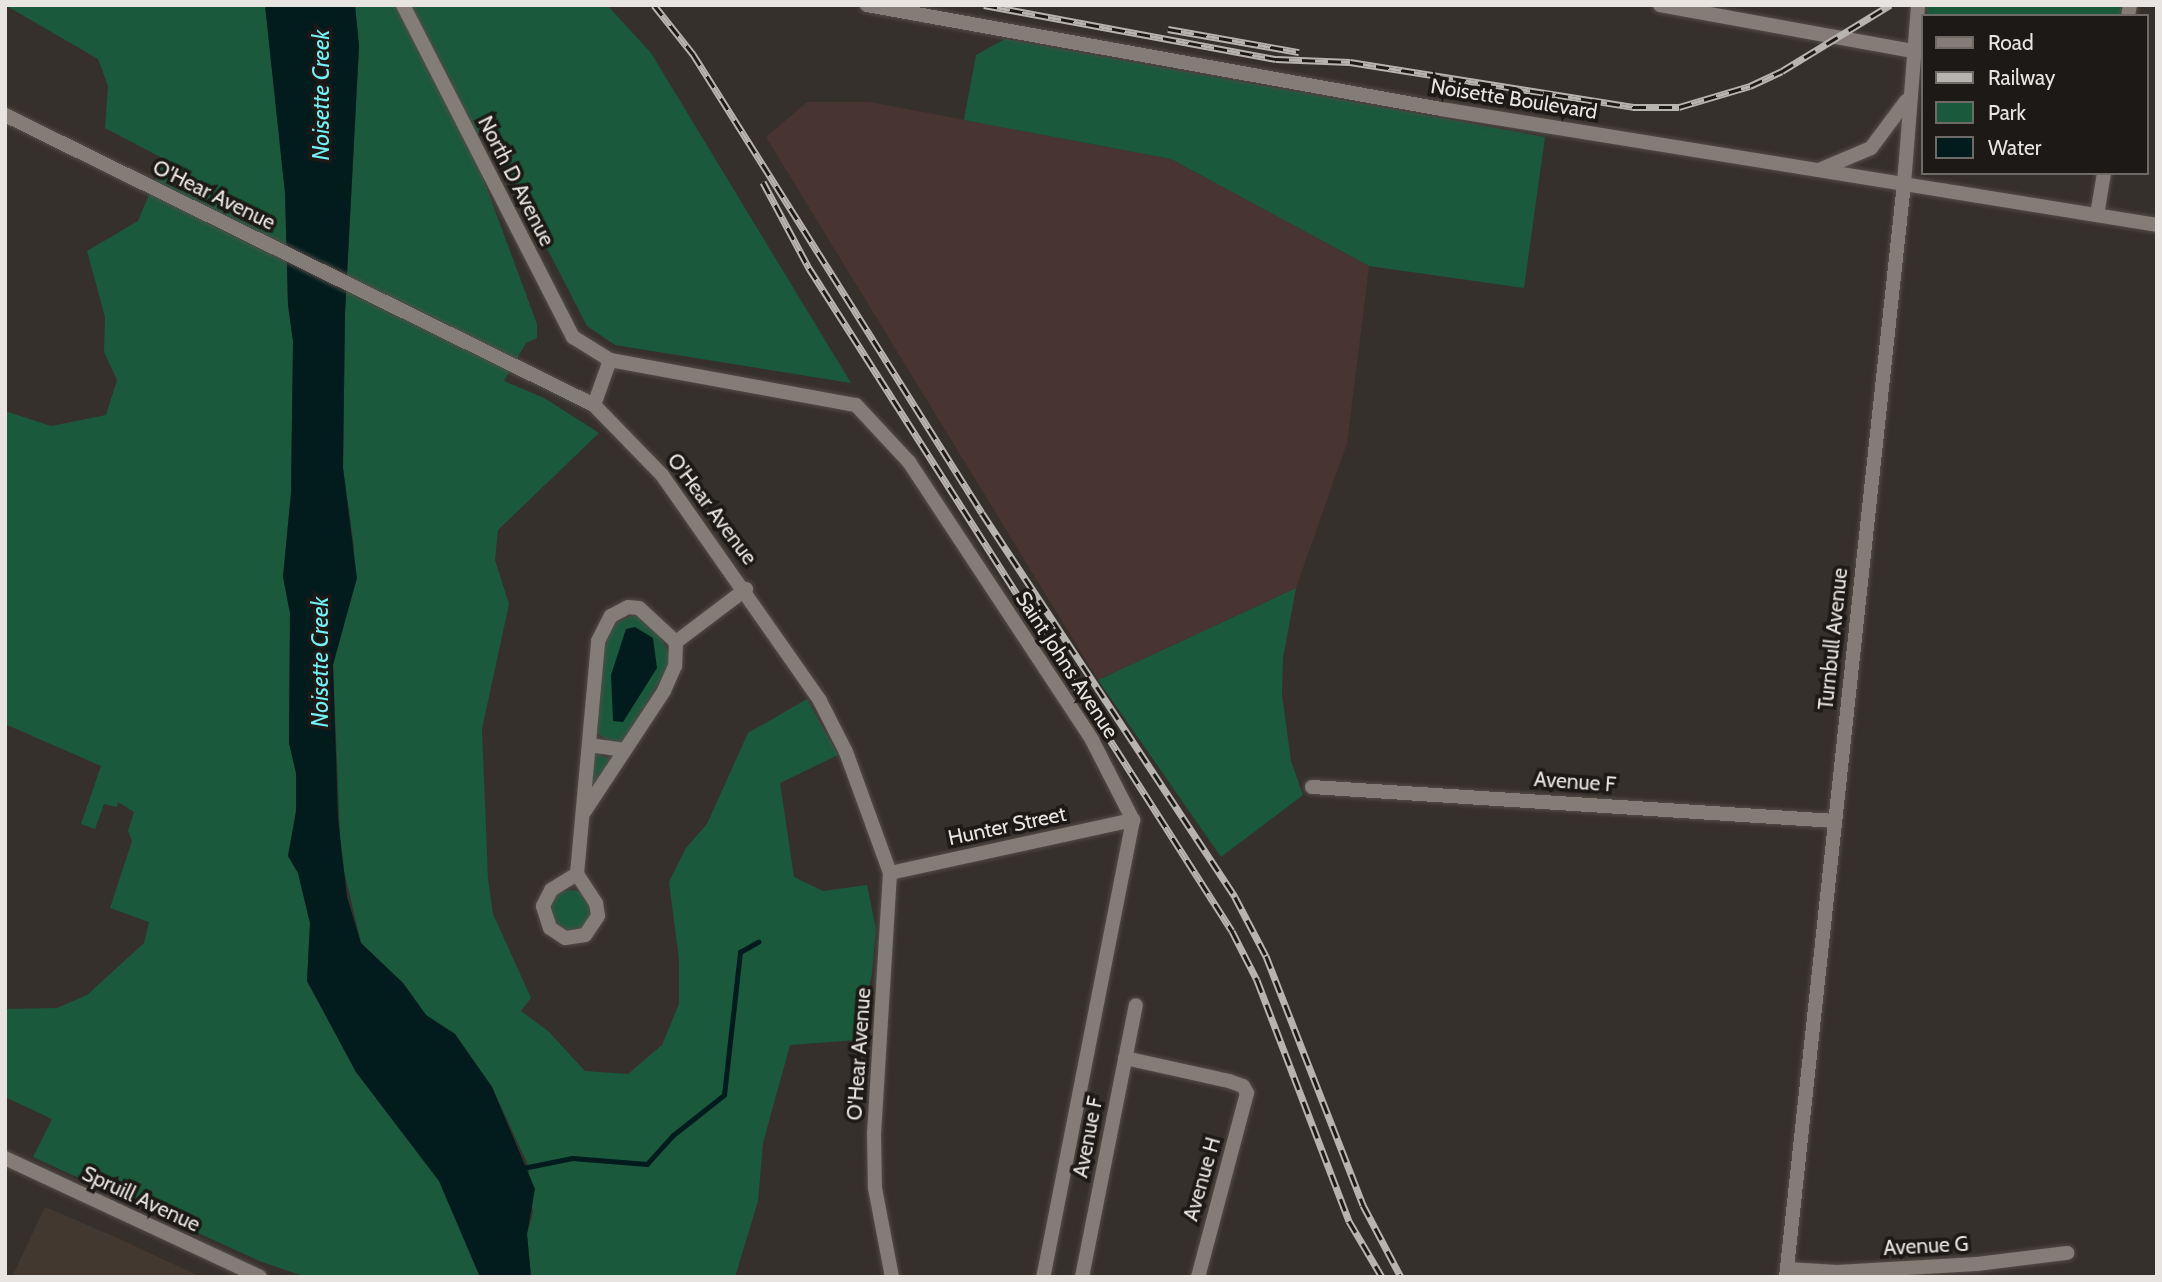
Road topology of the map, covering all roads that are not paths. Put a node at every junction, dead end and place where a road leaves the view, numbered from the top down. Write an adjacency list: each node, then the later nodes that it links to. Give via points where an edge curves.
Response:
1 (403, 5): 13 (street, North D Avenue, via 573,337)
2 (867, 5): 8 (street, Noisette Boulevard, via 1428,107)
3 (1660, 5): 5 (street)
4 (1918, 5): 5 (street, Turnbull Avenue)
5 (1912, 51): 6 (street, Turnbull Avenue)
6 (1909, 93): 8 (street, via 1884,137 1871,149); 10 (street, Turnbull Avenue)
7 (5, 116): 14 (street, O'Hear Avenue)
8 (1818, 170): 10 (street, Noisette Boulevard)
9 (2104, 175): 11 (street)
10 (1904, 184): 11 (street, Noisette Boulevard); 22 (street, Turnbull Avenue)
11 (2097, 215): 12 (street, Noisette Boulevard)
12 (2157, 225)
13 (610, 360): 14 (street); 21 (street, Saint Johns Avenue, via 856,405 909,462 1092,740)
14 (594, 405): 15 (street, O'Hear Avenue, via 663,475)
15 (746, 589): 16 (street); 23 (street, O'Hear Avenue, via 820,701 846,752)
16 (676, 642): 17 (street, via 645,610 628,607 611,616 598,641); 18 (street, via 675,666 664,691)
17 (589, 745): 18 (street); 20 (street)
18 (625, 750): 20 (street)
19 (1312, 787): 22 (street, Avenue F)
20 (585, 811): 24 (street)
21 (1133, 820): 23 (street, Hunter Street); 32 (street)
22 (1835, 821): 29 (street, Turnbull Avenue)
23 (890, 873): 31 (street, O'Hear Avenue, via 874,1133 875,1188)
24 (578, 874): 24 (street, via 551,890 543,906 550,929 565,938 585,935 598,916 596,903)
25 (1136, 1005): 26 (street, Avenue F)
26 (1125, 1058): 33 (street, Avenue F); 34 (street, Avenue H, via 1243,1086 1247,1093)
27 (5, 1158): 30 (street, Spruill Avenue)
28 (2067, 1253): 29 (street, Avenue G, via 1977,1264)
29 (1786, 1273)
30 (260, 1277)
31 (892, 1277)
32 (1043, 1277)
33 (1082, 1277)
34 (1198, 1277)

